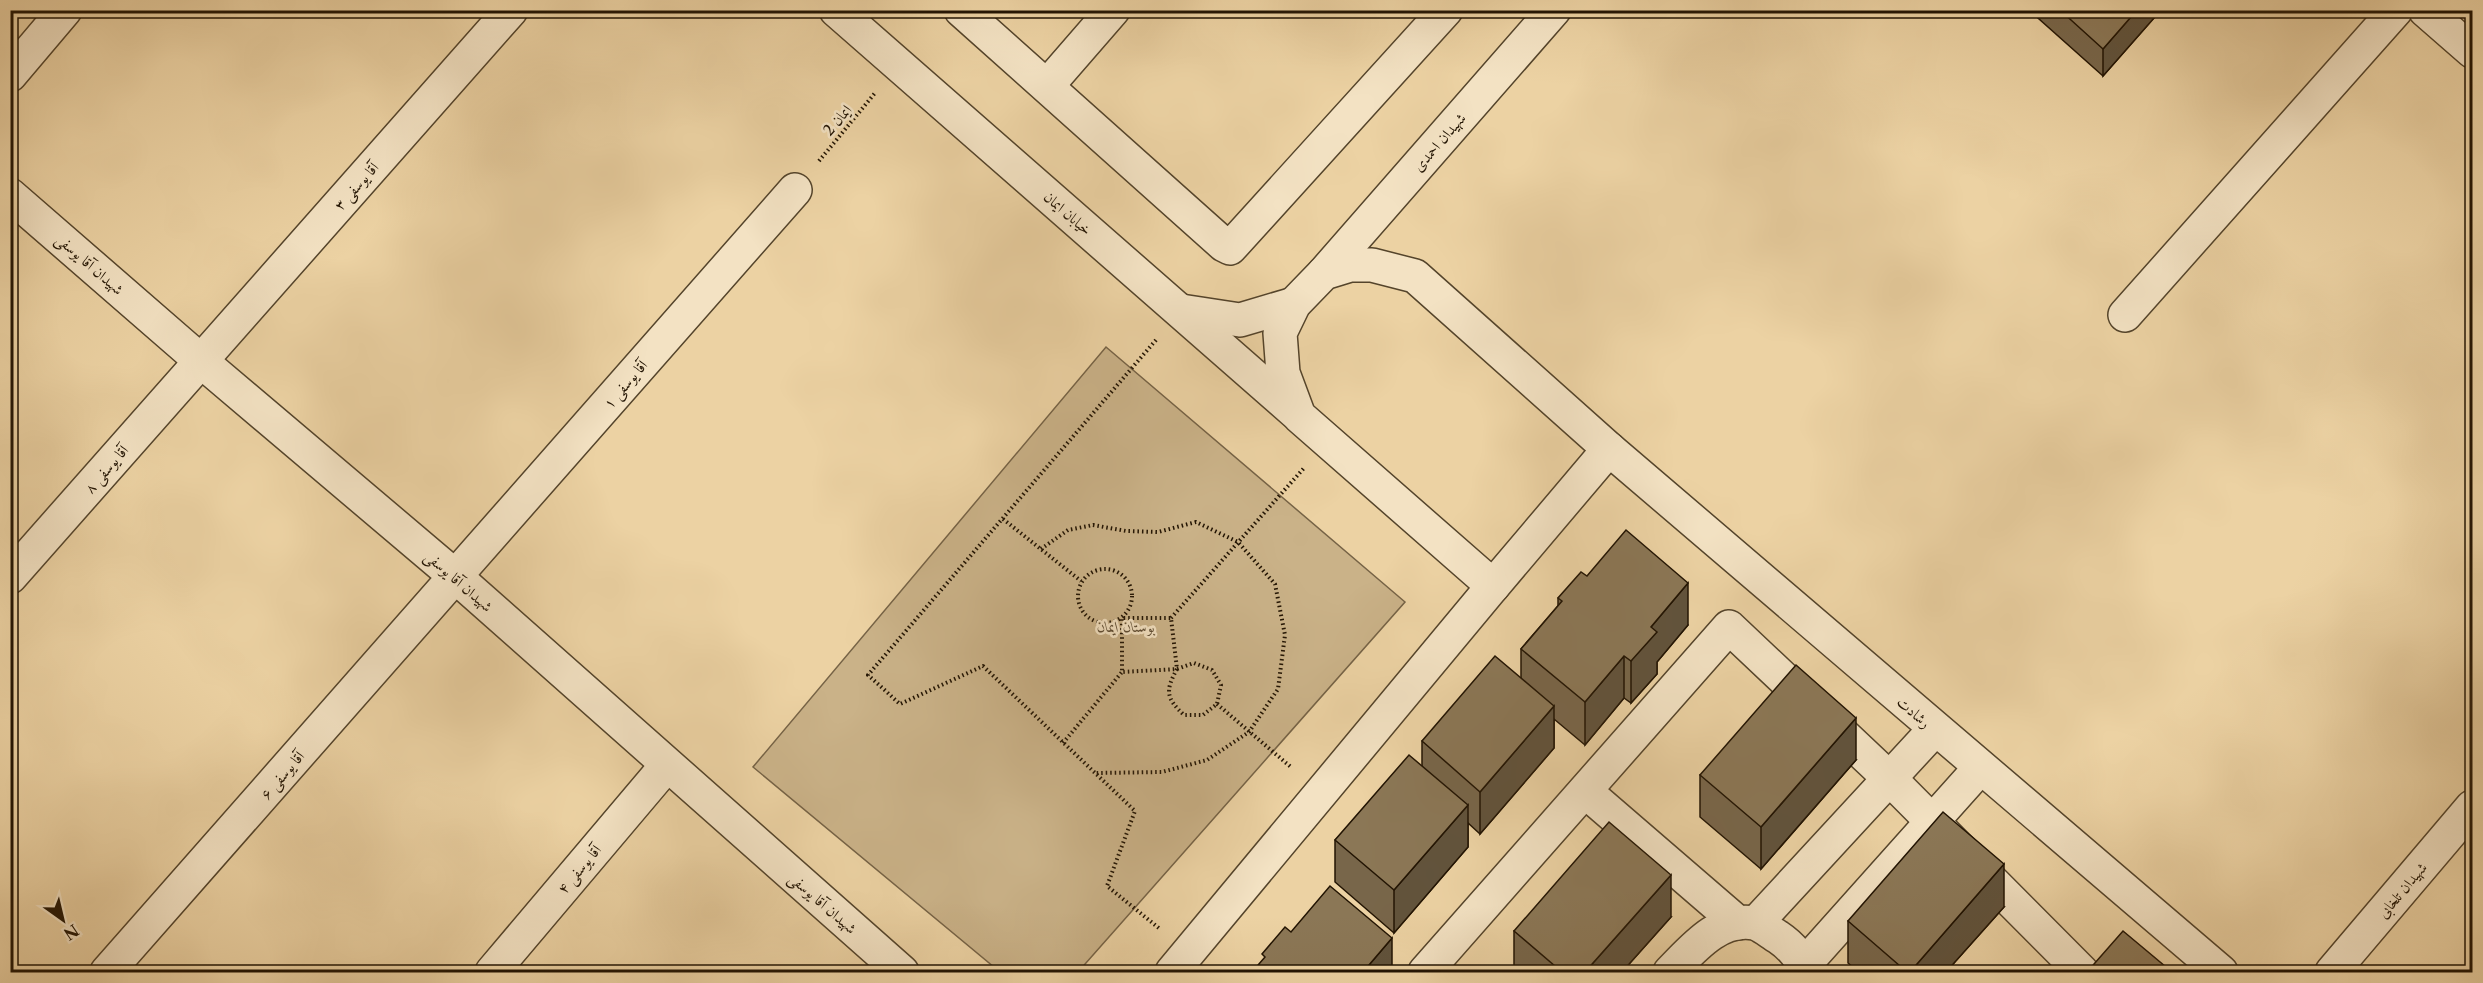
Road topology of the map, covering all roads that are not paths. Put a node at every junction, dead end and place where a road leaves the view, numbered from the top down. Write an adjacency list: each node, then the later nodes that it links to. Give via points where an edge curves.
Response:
1 (65, 10): 11 (street)
2 (511, 10): 19 (street, آقا یوسفی ۳)
3 (836, 10): 17 (street, خیابان ایمان)
4 (961, 10): 12 (street)
5 (1113, 10): 12 (street)
6 (1446, 10): 12 (street, via 1230,248)
7 (1554, 10): 15 (street, شهیدان احمدی)
8 (2396, 10): 18 (street)
9 (2425, 10): 10 (street)
10 (2472, 51)
11 (10, 75)
12 (1047, 86)
13 (795, 190): 23 (street, آقا یوسفی ۱)
14 (10, 195): 19 (street, شهیدان آقا یوسفی)
15 (1324, 273): 16 (street, شهیدان احمدی); 21 (street, رشادت, via 1350,265 1372,265 1415,276)
16 (1294, 304): 17 (street, via 1240,320); 20 (street, via 1280,333 1283,373)
17 (1181, 311): 20 (street, خیابان ایمان)
18 (2125, 315)
19 (201, 361): 22 (street, آقا یوسفی ۸); 23 (street, شهیدان آقا یوسفی)
20 (1299, 416): 24 (street, خیابان ایمان)
21 (1609, 449): 24 (street); 25 (street, رشادت)
22 (10, 577)
23 (456, 578): 26 (street, شهیدان آقا یوسفی); 35 (street, آقا یوسفی ۶)
24 (1493, 586): 33 (street)
25 (1935, 729): 27 (street, رشادت); 28 (street)
26 (667, 765): 36 (street, آقا یوسفی ۴); 37 (street, شهیدان آقا یوسفی)
27 (1980, 768): 31 (street); 41 (street, رشادت)
28 (1890, 779): 29 (street, via 1729,627); 31 (street); 32 (street)
29 (1585, 791): 32 (street); 38 (street)
30 (2472, 807): 42 (street, شهیدان تلخابی)
31 (1932, 822): 34 (street); 40 (street)
32 (1747, 923): 34 (street, via 1786,942); 39 (street, via 1716,930)
33 (1180, 962)
34 (1805, 968)
35 (107, 972)
36 (492, 972)
37 (902, 972)
38 (1425, 972)
39 (1670, 972)
40 (2082, 972)
41 (2221, 972)
42 (2332, 972)

